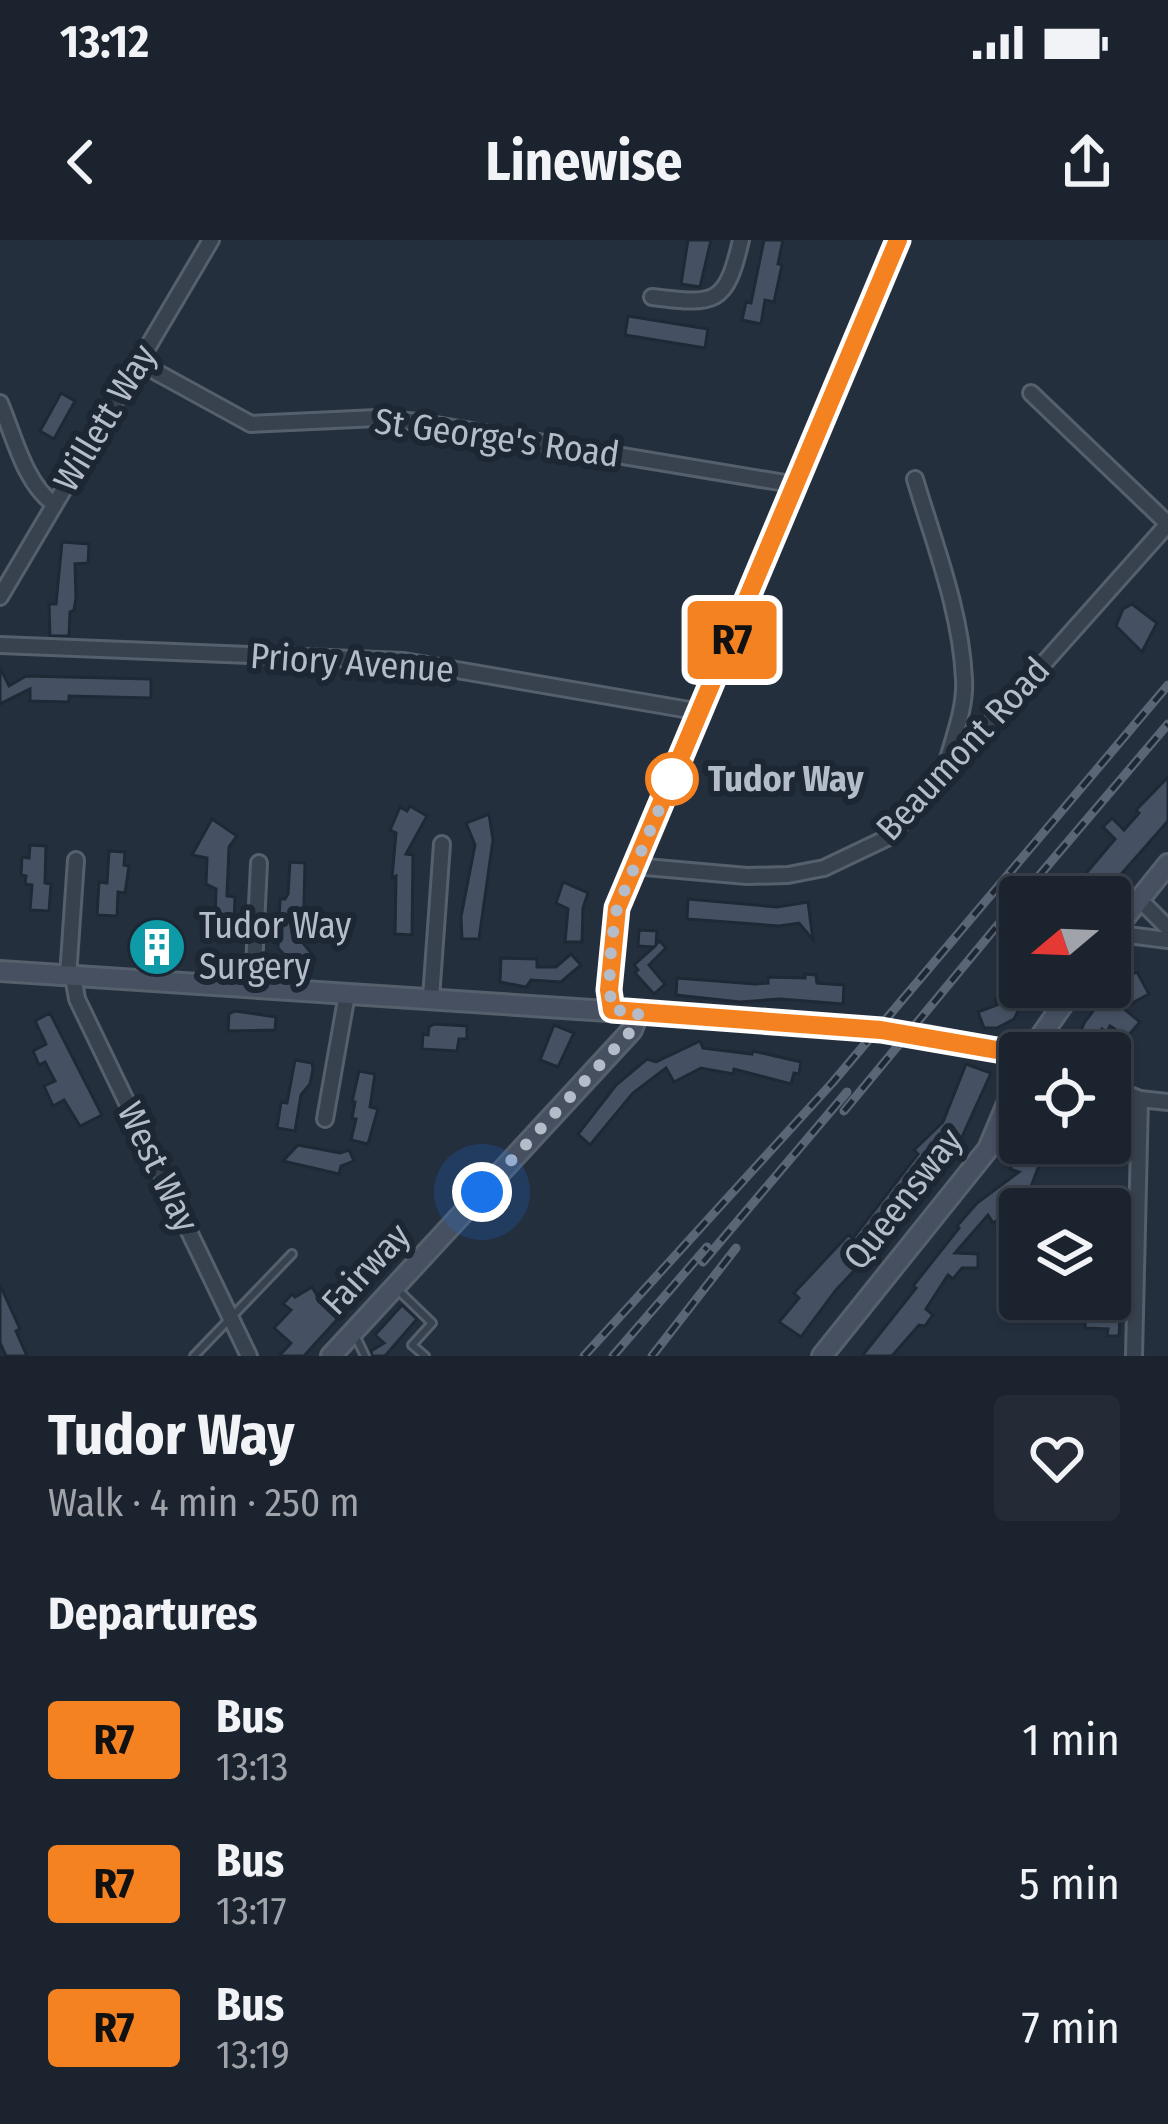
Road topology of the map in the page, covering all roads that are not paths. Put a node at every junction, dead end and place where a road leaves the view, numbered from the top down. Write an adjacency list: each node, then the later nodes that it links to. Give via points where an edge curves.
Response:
1 (211, 240): 5 (street, Willett Way)
2 (741, 240): 4 (street, via 732,278 716,297)
3 (898, 240): 9 (street)
4 (652, 297)
5 (138, 362): 9 (street, St George's Road, via 251,424 418,422); 10 (street, Willett Way)
6 (1031, 393): 11 (street)
7 (0, 404): 10 (street, via 32,478)
8 (915, 478): 15 (street, via 964,678)
9 (797, 485): 14 (street)
10 (54, 505): 12 (street, Willett Way)
11 (1168, 524): 15 (street, Beaumont Road)
12 (0, 597)
13 (0, 645): 14 (street, Priory Avenue, via 404,661)
14 (701, 712): 20 (street)
15 (944, 775): 20 (street, Beaumont Road, via 889,837 824,868 747,876)
16 (442, 844): 30 (street)
17 (76, 860): 27 (street)
18 (259, 862): 28 (street)
19 (1168, 864): 21 (street)
20 (634, 866): 31 (street, via 613,929)
21 (1139, 899): 22 (street); 23 (street)
22 (1131, 909)
23 (1168, 928)
24 (1131, 937): 25 (street)
25 (1168, 940)
26 (0, 971): 27 (street)
27 (71, 976): 28 (street); 41 (street, West Way)
28 (253, 988): 29 (street)
29 (347, 994): 30 (street); 37 (street)
30 (431, 998): 31 (street)
31 (612, 1010): 32 (street)
32 (639, 1012): 33 (street, via 881,1030); 40 (street, Fairway, via 632,1030)
33 (999, 1050)
34 (1131, 1095): 35 (street)
35 (1140, 1099): 36 (street); 49 (street)
36 (1168, 1102)
37 (325, 1119)
38 (999, 1123): 48 (street, Queensway, via 988,1149)
39 (292, 1254): 41 (lane)
40 (395, 1287): 42 (street, Fairway); 47 (lane, via 431,1323 412,1345)
41 (230, 1316): 43 (lane); 44 (street, West Way)
42 (353, 1332): 45 (street, Fairway); 46 (lane)
43 (194, 1356)
44 (249, 1356)
45 (331, 1356)
46 (365, 1356)
47 (425, 1356)
48 (822, 1356)
49 (1134, 1356)

